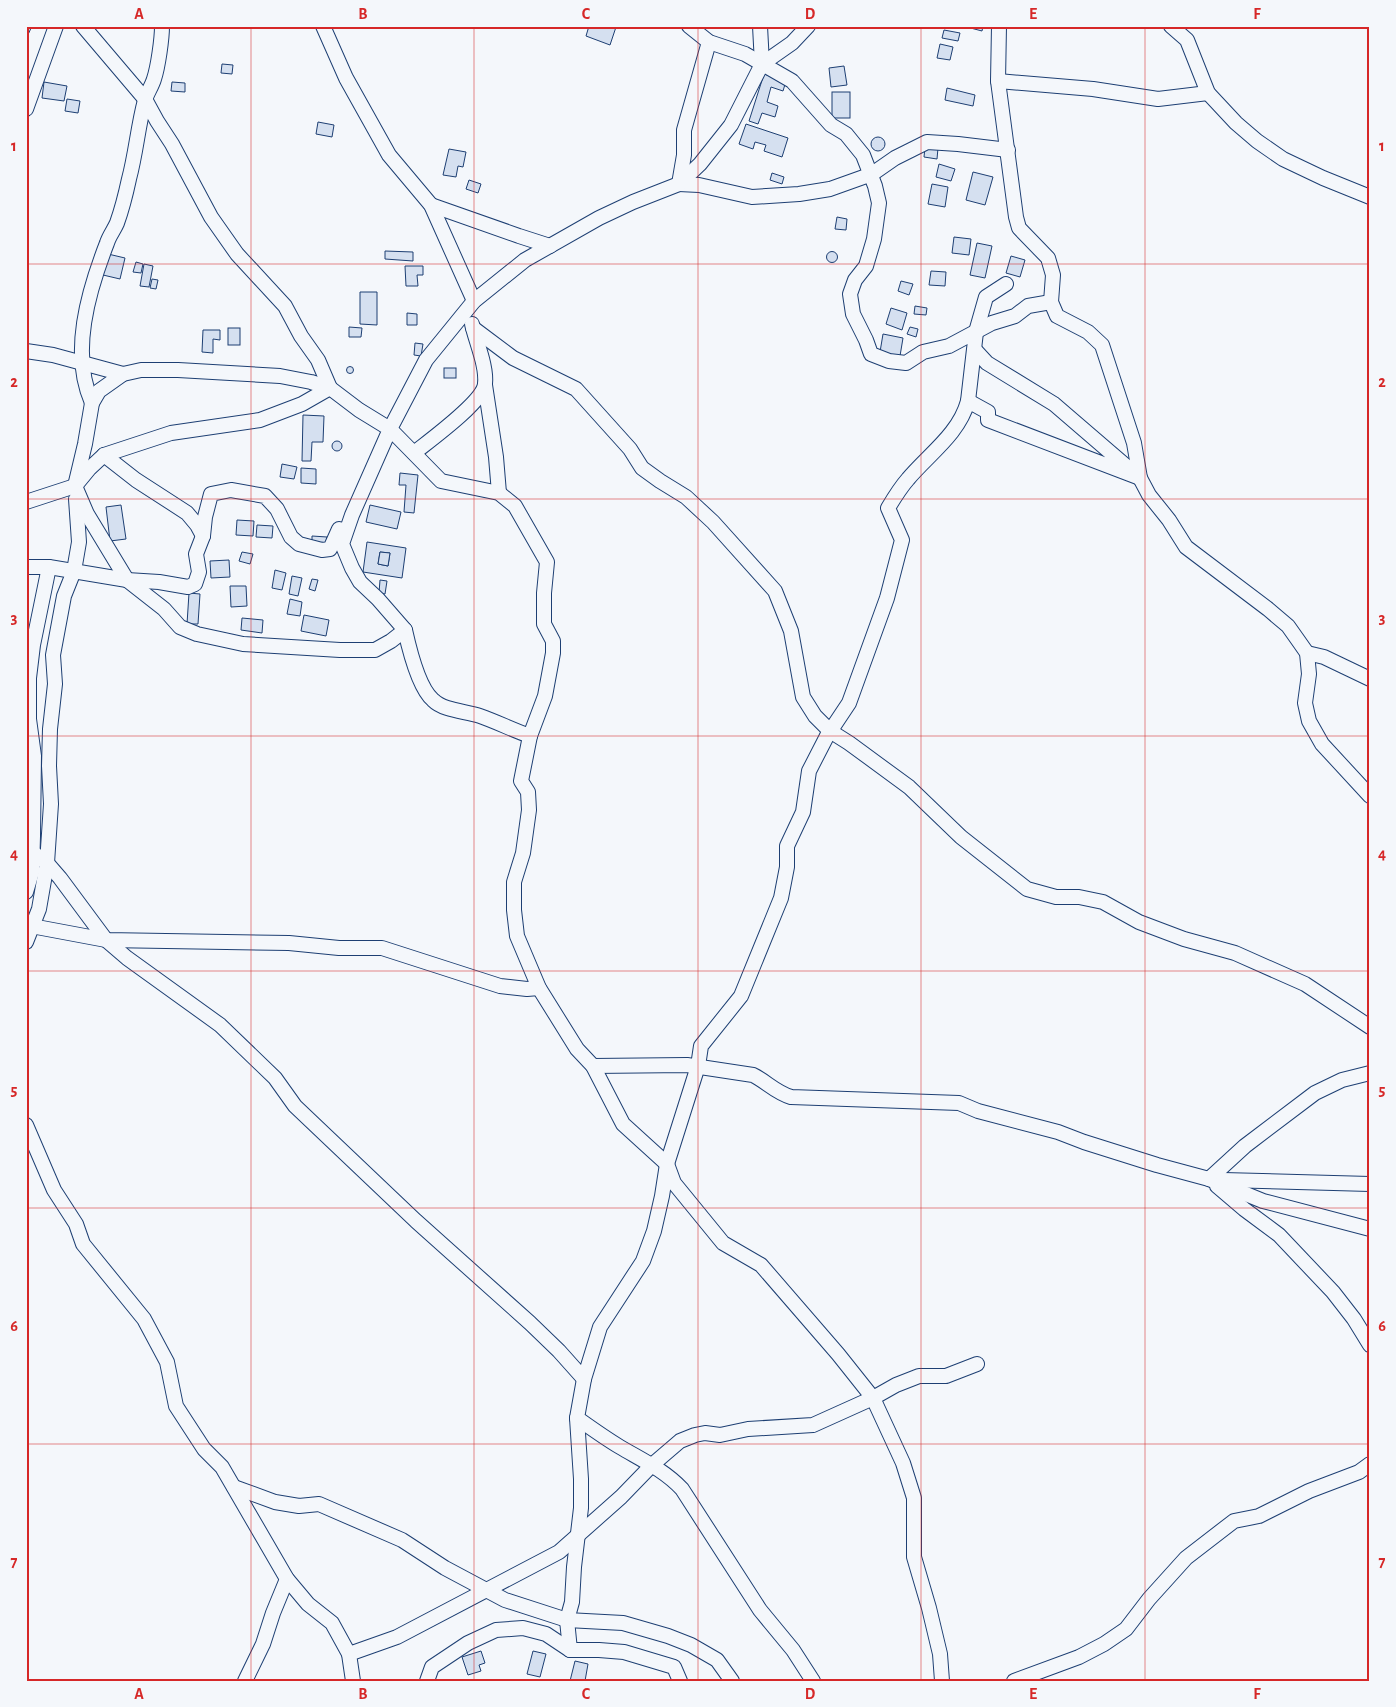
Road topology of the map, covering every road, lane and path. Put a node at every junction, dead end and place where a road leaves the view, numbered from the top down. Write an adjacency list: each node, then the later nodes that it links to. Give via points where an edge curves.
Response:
1 (56, 26): 15 (street)
2 (83, 26): 14 (street)
3 (162, 26): 14 (street, via 154,78)
4 (323, 26): 20 (street, via 346,78 389,155)
5 (689, 26): 10 (street)
6 (760, 26): 11 (street)
7 (808, 26): 11 (street, via 792,43)
8 (999, 26): 12 (street)
9 (1171, 26): 13 (street, via 1187,40)
10 (709, 42): 11 (street, via 745,54); 18 (street, via 684,130)
11 (762, 64): 17 (street, via 792,81 831,125 846,134 863,155); 18 (street, via 731,125 700,164)
12 (998, 82): 13 (street, via 1092,89 1158,99); 16 (street)
13 (1208, 93): 19 (street, via 1236,123 1283,159)
14 (145, 99): 29 (street, via 130,177 91,293 82,340); 32 (street, via 211,217 237,254 285,306 318,360)
15 (26, 109)
16 (1008, 150): 17 (street, via 927,142); 23 (street, via 1019,228 1048,258 1053,274)
17 (872, 174): 18 (street, via 830,189 799,194 752,196); 26 (street, via 878,203 874,239 866,266 855,280 850,294 853,314 871,354 906,363 923,352 949,346)
18 (679, 184): 21 (street, via 632,202)
19 (1370, 198)
20 (431, 205): 21 (street); 24 (street)
21 (550, 246): 24 (street, via 525,260)
22 (1006, 284): 26 (street, via 986,297)
23 (1051, 302): 26 (street, via 1028,306 1014,316); 38 (street, via 1057,316 1088,332 1102,345 1134,443)
24 (472, 305): 25 (street); 35 (street, via 426,360)
25 (473, 328): 31 (street, via 482,356); 51 (street, via 513,358 576,389 630,449 642,468 686,497 756,569 775,591 783,609 791,631 803,697 815,716)
26 (976, 332): 27 (street)
27 (975, 350): 33 (street); 38 (street, via 986,363 1054,404)
28 (26, 351): 29 (street)
29 (83, 364): 30 (street); 34 (street, via 86,389)
30 (123, 374): 32 (street, via 141,370 178,370 280,376); 34 (street, via 99,391)
31 (485, 385): 36 (street, via 468,408); 40 (street)
32 (330, 388): 35 (street); 37 (street, via 302,404 260,420 171,433)
33 (968, 401): 38 (street, via 988,412 988,420); 51 (street, via 966,411 944,442 908,479 888,508 902,540 887,598 849,703)
34 (92, 403): 39 (street)
35 (390, 429): 36 (street); 42 (street)
36 (414, 453): 40 (street, via 441,481)
37 (104, 456): 39 (street); 43 (street, via 187,513)
38 (1140, 478): 49 (street, via 1186,548 1288,626)
39 (75, 486): 41 (street); 46 (street, via 79,542); 47 (street, via 86,514)
40 (499, 494): 52 (street, via 515,506 548,562 544,624 553,641 553,653 545,696)
41 (26, 502)
42 (352, 514): 43 (street, via 338,531 330,549 322,550 299,544 290,537 277,509 265,496 231,490 211,494); 48 (street, via 342,544 352,568 360,582)
43 (203, 536): 47 (street, via 196,554 199,572 195,584 188,587)
44 (26, 567): 45 (street)
45 (49, 567): 46 (street); 54 (street, via 29,678 28,719 34,756)
46 (74, 571): 47 (street); 55 (street, via 64,596 53,655 55,684 50,729 51,804)
47 (127, 580): 48 (street, via 164,609 180,627 243,644 375,650)
48 (405, 630): 52 (street, via 431,699)
49 (1307, 653): 50 (street, via 1324,657); 53 (street, via 1309,674 1305,703 1309,721 1322,744)
50 (1370, 679)
51 (830, 730): 61 (street, via 908,788 961,837 1027,889 1056,897 1103,902 1139,922 1235,953 1305,984); 63 (street, via 809,771 803,812 787,846 781,898 741,996 701,1046)
52 (530, 736): 60 (street, via 521,781 528,792 529,810 523,853 514,882 514,910 517,936)
53 (1370, 796)
54 (29, 849): 55 (street); 56 (street, via 32,872)
55 (47, 864): 57 (street, via 39,909); 58 (street)
56 (26, 892)
57 (30, 926): 58 (street); 59 (street)
58 (106, 940): 60 (street, via 382,948 500,986 527,990); 72 (street, via 220,1025 275,1078 295,1106 530,1323)
59 (26, 942)
60 (539, 988): 62 (street, via 577,1049)
61 (1370, 1027)
62 (593, 1066): 63 (street); 66 (street, via 623,1124)
63 (698, 1066): 66 (street); 67 (street, via 753,1075 780,1094 791,1097 959,1103)
64 (1370, 1073): 67 (street, via 1342,1080 1315,1093 1245,1146)
65 (26, 1125): 77 (street, via 54,1190 76,1224 83,1244 144,1319 166,1362 176,1406 204,1450 222,1467)
66 (666, 1164): 72 (street, via 654,1232 643,1261 600,1327); 73 (street, via 674,1183 723,1243 760,1265)
67 (1209, 1179): 68 (street); 69 (street, via 1263,1201); 70 (street, via 1279,1235 1333,1292)
68 (1370, 1184)
69 (1370, 1229)
70 (1370, 1345)
71 (976, 1364): 73 (street, via 946,1376 919,1376)
72 (584, 1379): 74 (street)
73 (873, 1398): 76 (street, via 813,1425 694,1435 680,1441); 90 (street, via 903,1462 914,1498 914,1557 940,1654)
74 (577, 1418): 76 (street); 78 (street, via 581,1479)
75 (1370, 1464): 91 (street, via 1359,1472 1309,1491 1259,1516 1234,1521 1186,1558 1126,1629 1079,1656)
76 (652, 1465): 78 (street); 89 (street, via 682,1489 760,1610 793,1650)
77 (234, 1487): 79 (street); 80 (street, via 275,1502 299,1506 319,1504 402,1540 445,1568)
78 (578, 1536): 80 (street, via 558,1552); 81 (street, via 572,1602)
79 (287, 1579): 83 (street, via 308,1604 332,1623); 84 (street, via 263,1644)
80 (486, 1589): 81 (street, via 505,1600); 83 (street, via 397,1637)
81 (567, 1620): 82 (street); 88 (street, via 624,1623 668,1636 716,1660)
82 (570, 1650): 86 (street, via 546,1634 523,1628 496,1630 468,1643 432,1667); 87 (street, via 624,1652 646,1658 674,1667)
83 (350, 1654): 85 (street)
84 (245, 1681)
85 (353, 1681)
86 (427, 1681)
87 (680, 1681)
88 (732, 1681)
89 (813, 1681)
90 (942, 1681)
91 (1014, 1681)

